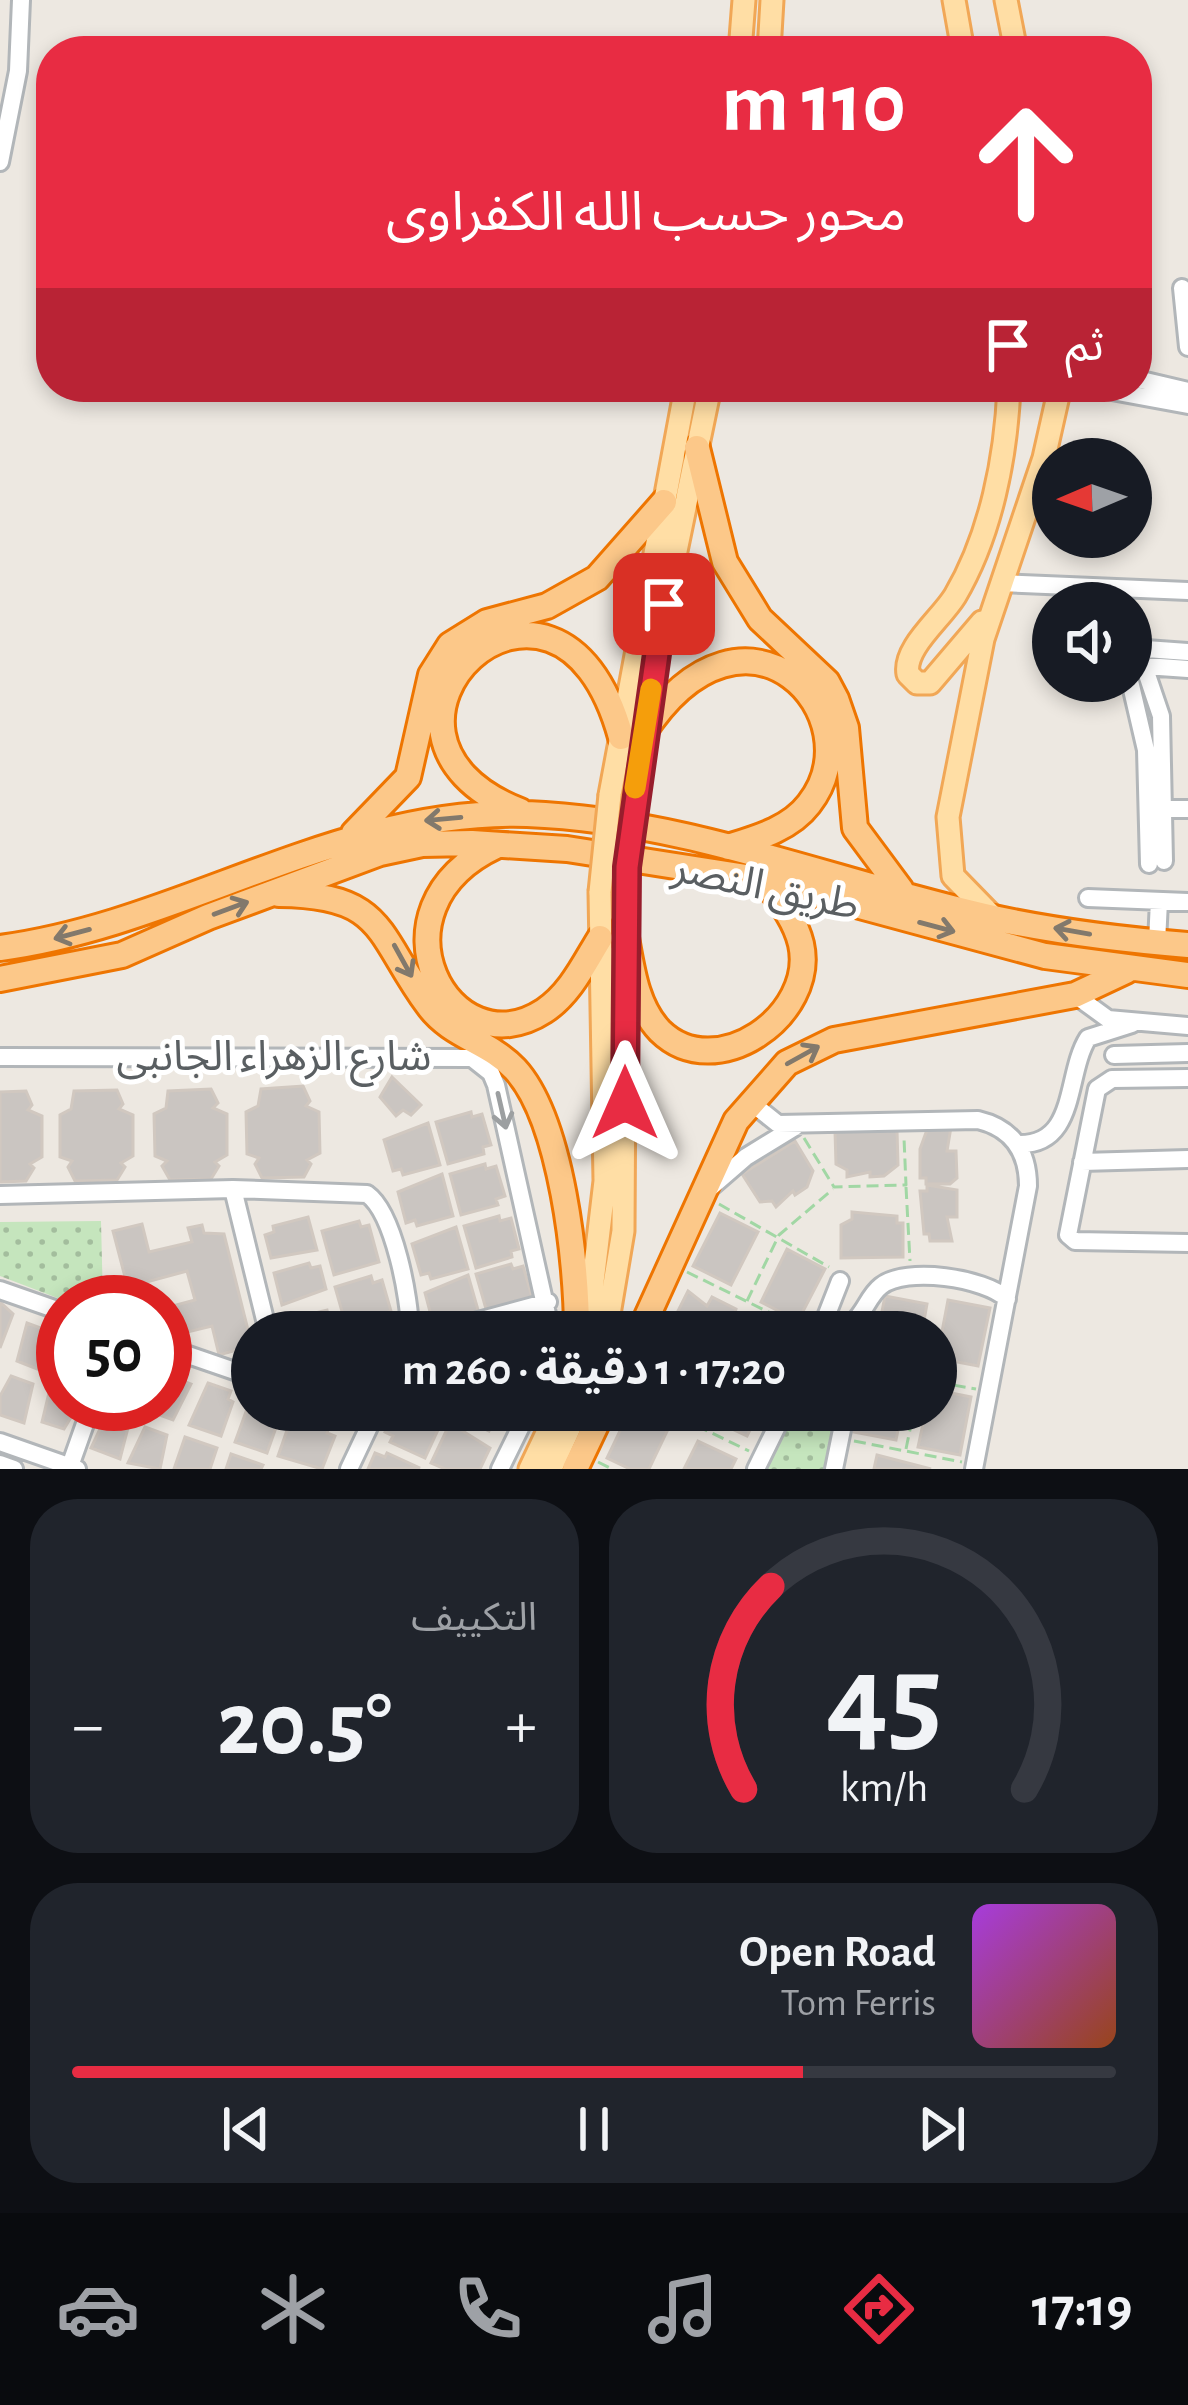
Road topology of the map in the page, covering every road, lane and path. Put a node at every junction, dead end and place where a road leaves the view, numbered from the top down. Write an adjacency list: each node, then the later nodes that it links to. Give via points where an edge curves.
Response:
1 (21, 0): 10 (street, via 18,70)
2 (744, 0): 6 (main road)
3 (772, 0): 7 (main road)
4 (954, 0): 8 (main road)
5 (1006, 0): 9 (main road)
6 (741, 36)
7 (770, 36)
8 (960, 36)
9 (1013, 36)
10 (0, 162)
11 (1182, 288): 12 (street)
12 (1188, 347)
13 (1152, 383): 14 (street)
14 (1188, 392)
15 (1152, 398): 21 (street)
16 (683, 402): 24 (main road)
17 (707, 402): 23 (main road)
18 (1005, 402): 22 (main road)
19 (1008, 402): 22 (main road)
20 (1056, 402): 25 (main road)
21 (1188, 405)
22 (1008, 411): 29 (main road, via 970,566 910,656 908,674 917,683 936,679)
23 (697, 448): 36 (main road); 46 (highway, via 725,562 760,619 836,699 855,828)
24 (664, 502): 36 (main road); 41 (highway, via 597,578 450,645 431,675 408,777)
25 (1001, 584): 26 (street); 29 (main road)
26 (1032, 590)
27 (1188, 591): 28 (street)
28 (1152, 592)
29 (991, 611): 51 (main road, via 946,837 953,875)
30 (1188, 652): 31 (street)
31 (1152, 655)
32 (1152, 661): 33 (street)
33 (1188, 669)
34 (1152, 695): 38 (street, via 1161,716)
35 (1135, 702): 38 (street)
36 (632, 735): 40 (highway, via 570,646 523,636 485,646 466,661 445,700 449,757 478,793); 43 (highway, via 677,687 723,663 764,662 805,688 826,737 821,784 788,823); 52 (main road, bridge); 53 (main road, bridge, via 610,795)
37 (1188, 795): 38 (street)
38 (1157, 802): 39 (street); 44 (street)
39 (1188, 809)
40 (528, 814): 41 (highway, طريق النصر, one-way to 41, via 420,821); 43 (highway, طريق النصر)
41 (348, 838): 56 (highway, طريق النصر, one-way to 56, via 116,923)
42 (500, 844): 45 (highway, طريق النصر); 47 (highway, طريق النصر, via 422,844); 53 (highway, via 462,864 433,901 426,945 453,1004 487,1023 529,1019 564,994)
43 (728, 847): 46 (highway, طريق النصر)
44 (1157, 862)
45 (764, 880): 52 (highway, via 795,925 803,967 790,1008 741,1042 696,1048 661,1031 640,999); 57 (highway, طريق النصر, one-way to 57, via 1005,946)
46 (901, 890): 51 (highway, طريق النصر)
47 (271, 894): 59 (highway, طريق النصر, one-way to 47, via 122,956); 92 (highway, one-way to 92, via 337,900 363,912 396,946 438,1017 498,1054 527,1085 570,1225)
48 (1088, 898): 49 (street)
49 (1159, 901): 50 (street); 54 (street)
50 (1188, 902)
51 (997, 919): 54 (highway, طريق النصر, one-way to 51)
52 (624, 927): 94 (main road, via 623,1231)
53 (600, 938): 93 (main road, via 605,1181)
54 (1157, 942): 55 (highway, طريق النصر)
55 (1188, 945)
56 (0, 948)
57 (1127, 970): 58 (highway, طريق النصر); 60 (highway)
58 (1188, 975)
59 (0, 979)
60 (1075, 995): 61 (street, via 1094,1013); 67 (highway, one-way to 60, via 787,1064 834,1040)
61 (1132, 1024): 62 (street); 70 (street, via 1088,1038 1060,1123 1038,1142)
62 (1188, 1026)
63 (1188, 1052): 64 (street)
64 (1114, 1054)
65 (0, 1057): 86 (street, شارع الزهراء الجانبى, one-way to 86, via 472,1058 496,1085)
66 (1188, 1078): 72 (street, via 1104,1083 1094,1096)
67 (749, 1100): 69 (street, via 761,1115); 77 (highway)
68 (903, 1122): 69 (street); 70 (street, via 978,1120); 73 (path)
69 (797, 1126): 74 (path); 77 (street, via 746,1157)
70 (1018, 1144): 84 (street, via 1028,1186)
71 (1188, 1159): 72 (street)
72 (1082, 1162): 79 (street, via 1071,1240)
73 (906, 1185): 74 (path); 82 (path)
74 (834, 1187): 78 (path)
75 (233, 1189): 76 (street); 88 (street); 89 (street, via 356,1192 377,1202)
76 (0, 1195)
77 (708, 1197): 78 (path); 95 (highway)
78 (778, 1235): 81 (path); 85 (path)
79 (1188, 1243)
80 (680, 1268): 85 (path)
81 (835, 1274): 97 (street)
82 (910, 1278): 84 (street, via 980,1282); 98 (street, via 878,1288)
83 (0, 1290): 87 (street)
84 (1007, 1299): 102 (street)
85 (748, 1301): 96 (path)
86 (548, 1302): 90 (street); 91 (street, شارع الزهراء الجانبى)
87 (36, 1303)
88 (263, 1311)
89 (408, 1311)
90 (515, 1311)
91 (549, 1311)
92 (580, 1311)
93 (585, 1311)
94 (610, 1311)
95 (655, 1311)
96 (772, 1311)
97 (823, 1311)
98 (864, 1311)
99 (192, 1356): 100 (street)
100 (231, 1370)
101 (957, 1386): 102 (path)
102 (989, 1392): 119 (street)
103 (84, 1431): 120 (street)
104 (367, 1431): 122 (street)
105 (519, 1431): 123 (street)
106 (548, 1431): 124 (main road)
107 (568, 1431): 125 (main road)
108 (595, 1431): 118 (highway)
109 (702, 1431): 116 (path)
110 (775, 1431): 116 (street)
111 (842, 1431): 113 (street)
112 (909, 1431): 115 (path)
113 (841, 1438): 115 (path); 127 (street)
114 (0, 1442): 120 (street)
115 (905, 1451): 119 (path)
116 (759, 1463)
117 (0, 1464): 121 (street)
118 (583, 1464): 126 (path)
119 (975, 1467)
120 (72, 1468)
121 (14, 1469)
122 (349, 1469)
123 (500, 1469)
124 (530, 1469)
125 (551, 1469)
126 (612, 1469)
127 (834, 1469)

